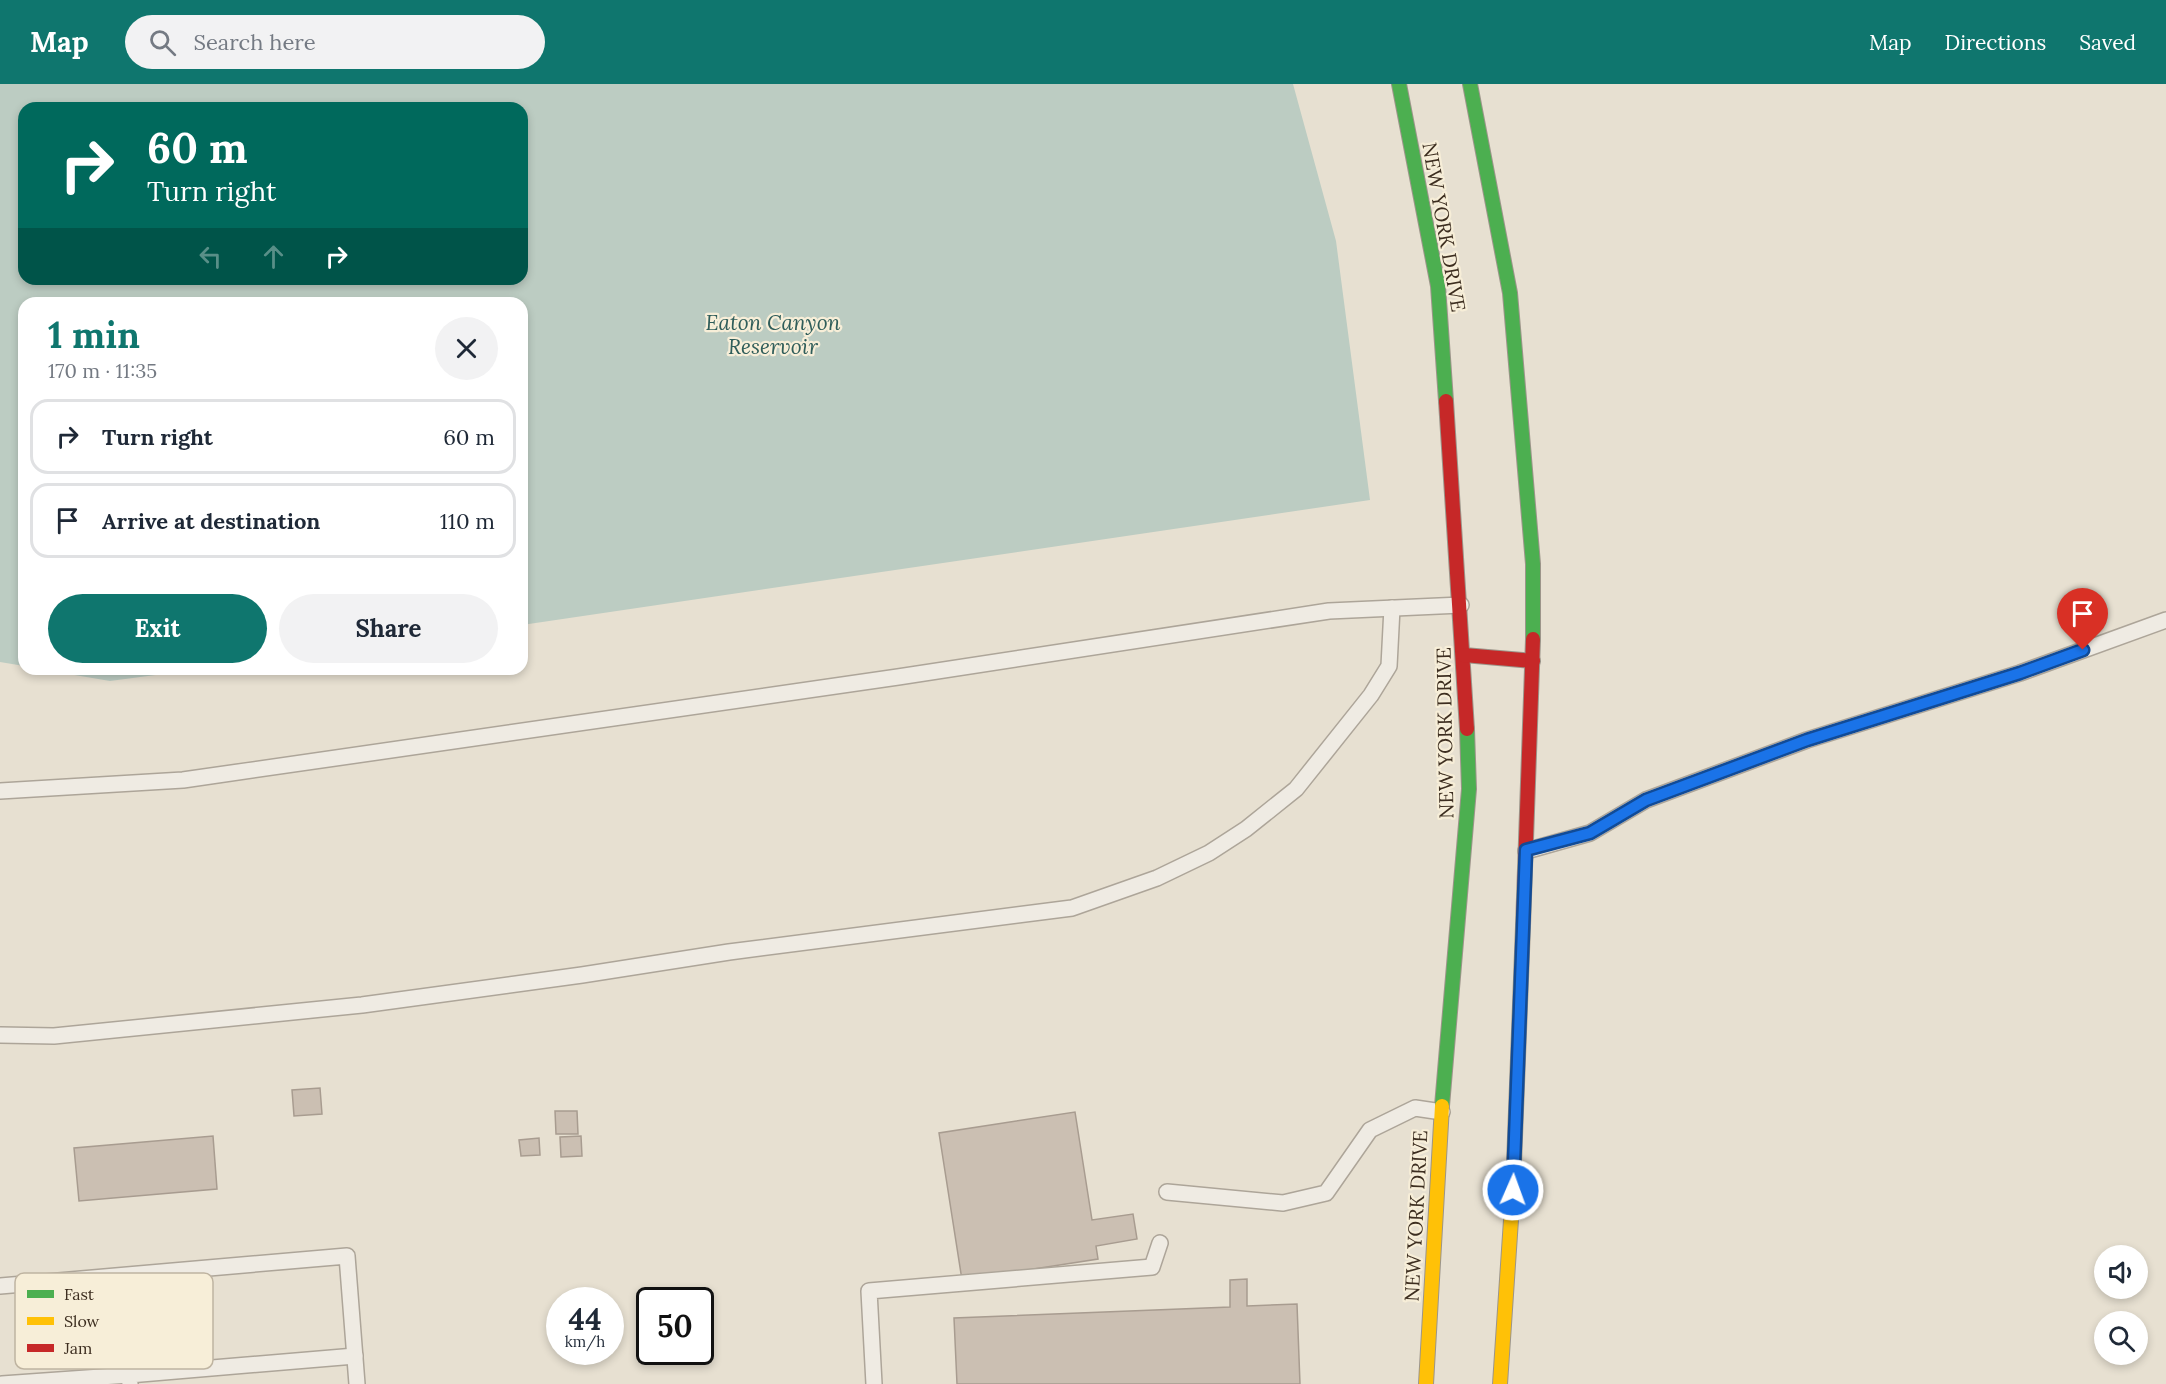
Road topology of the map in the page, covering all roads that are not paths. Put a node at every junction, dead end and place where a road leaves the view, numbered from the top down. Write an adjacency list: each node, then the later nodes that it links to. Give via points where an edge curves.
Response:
1 (1399, 84): 3 (main road, NEW YORK DRIVE, via 1438,286)
2 (1470, 84): 7 (main road, via 1510,293 1533,564)
3 (1461, 605): 4 (lane); 6 (main road, NEW YORK DRIVE)
4 (1392, 608): 8 (lane, via 1329,611 183,780); 10 (lane, via 1389,666 1371,695 1296,789 1209,853 1157,878 1072,908 362,1005 54,1036)
5 (2166, 620): 9 (lane, via 2020,673 1807,740 1646,800 1590,833)
6 (1464, 655): 7 (main road); 11 (main road, NEW YORK DRIVE, via 1469,789)
7 (1533, 661): 9 (main road)
8 (0, 791)
9 (1526, 850): 23 (main road, via 1513,1190)
10 (0, 1035)
11 (1442, 1112): 12 (lane, via 1415,1108 1370,1130 1326,1193 1283,1203); 22 (main road, NEW YORK DRIVE)
12 (1167, 1192)
13 (1160, 1243): 21 (lane, via 1152,1267 869,1291)
14 (150, 1273): 17 (lane, via 347,1256)
15 (15, 1285): 16 (lane)
16 (0, 1286)
17 (355, 1356): 18 (lane); 20 (lane)
18 (129, 1379): 19 (lane)
19 (2, 1384)
20 (357, 1384)
21 (874, 1384)
22 (1426, 1384)
23 (1500, 1384)

